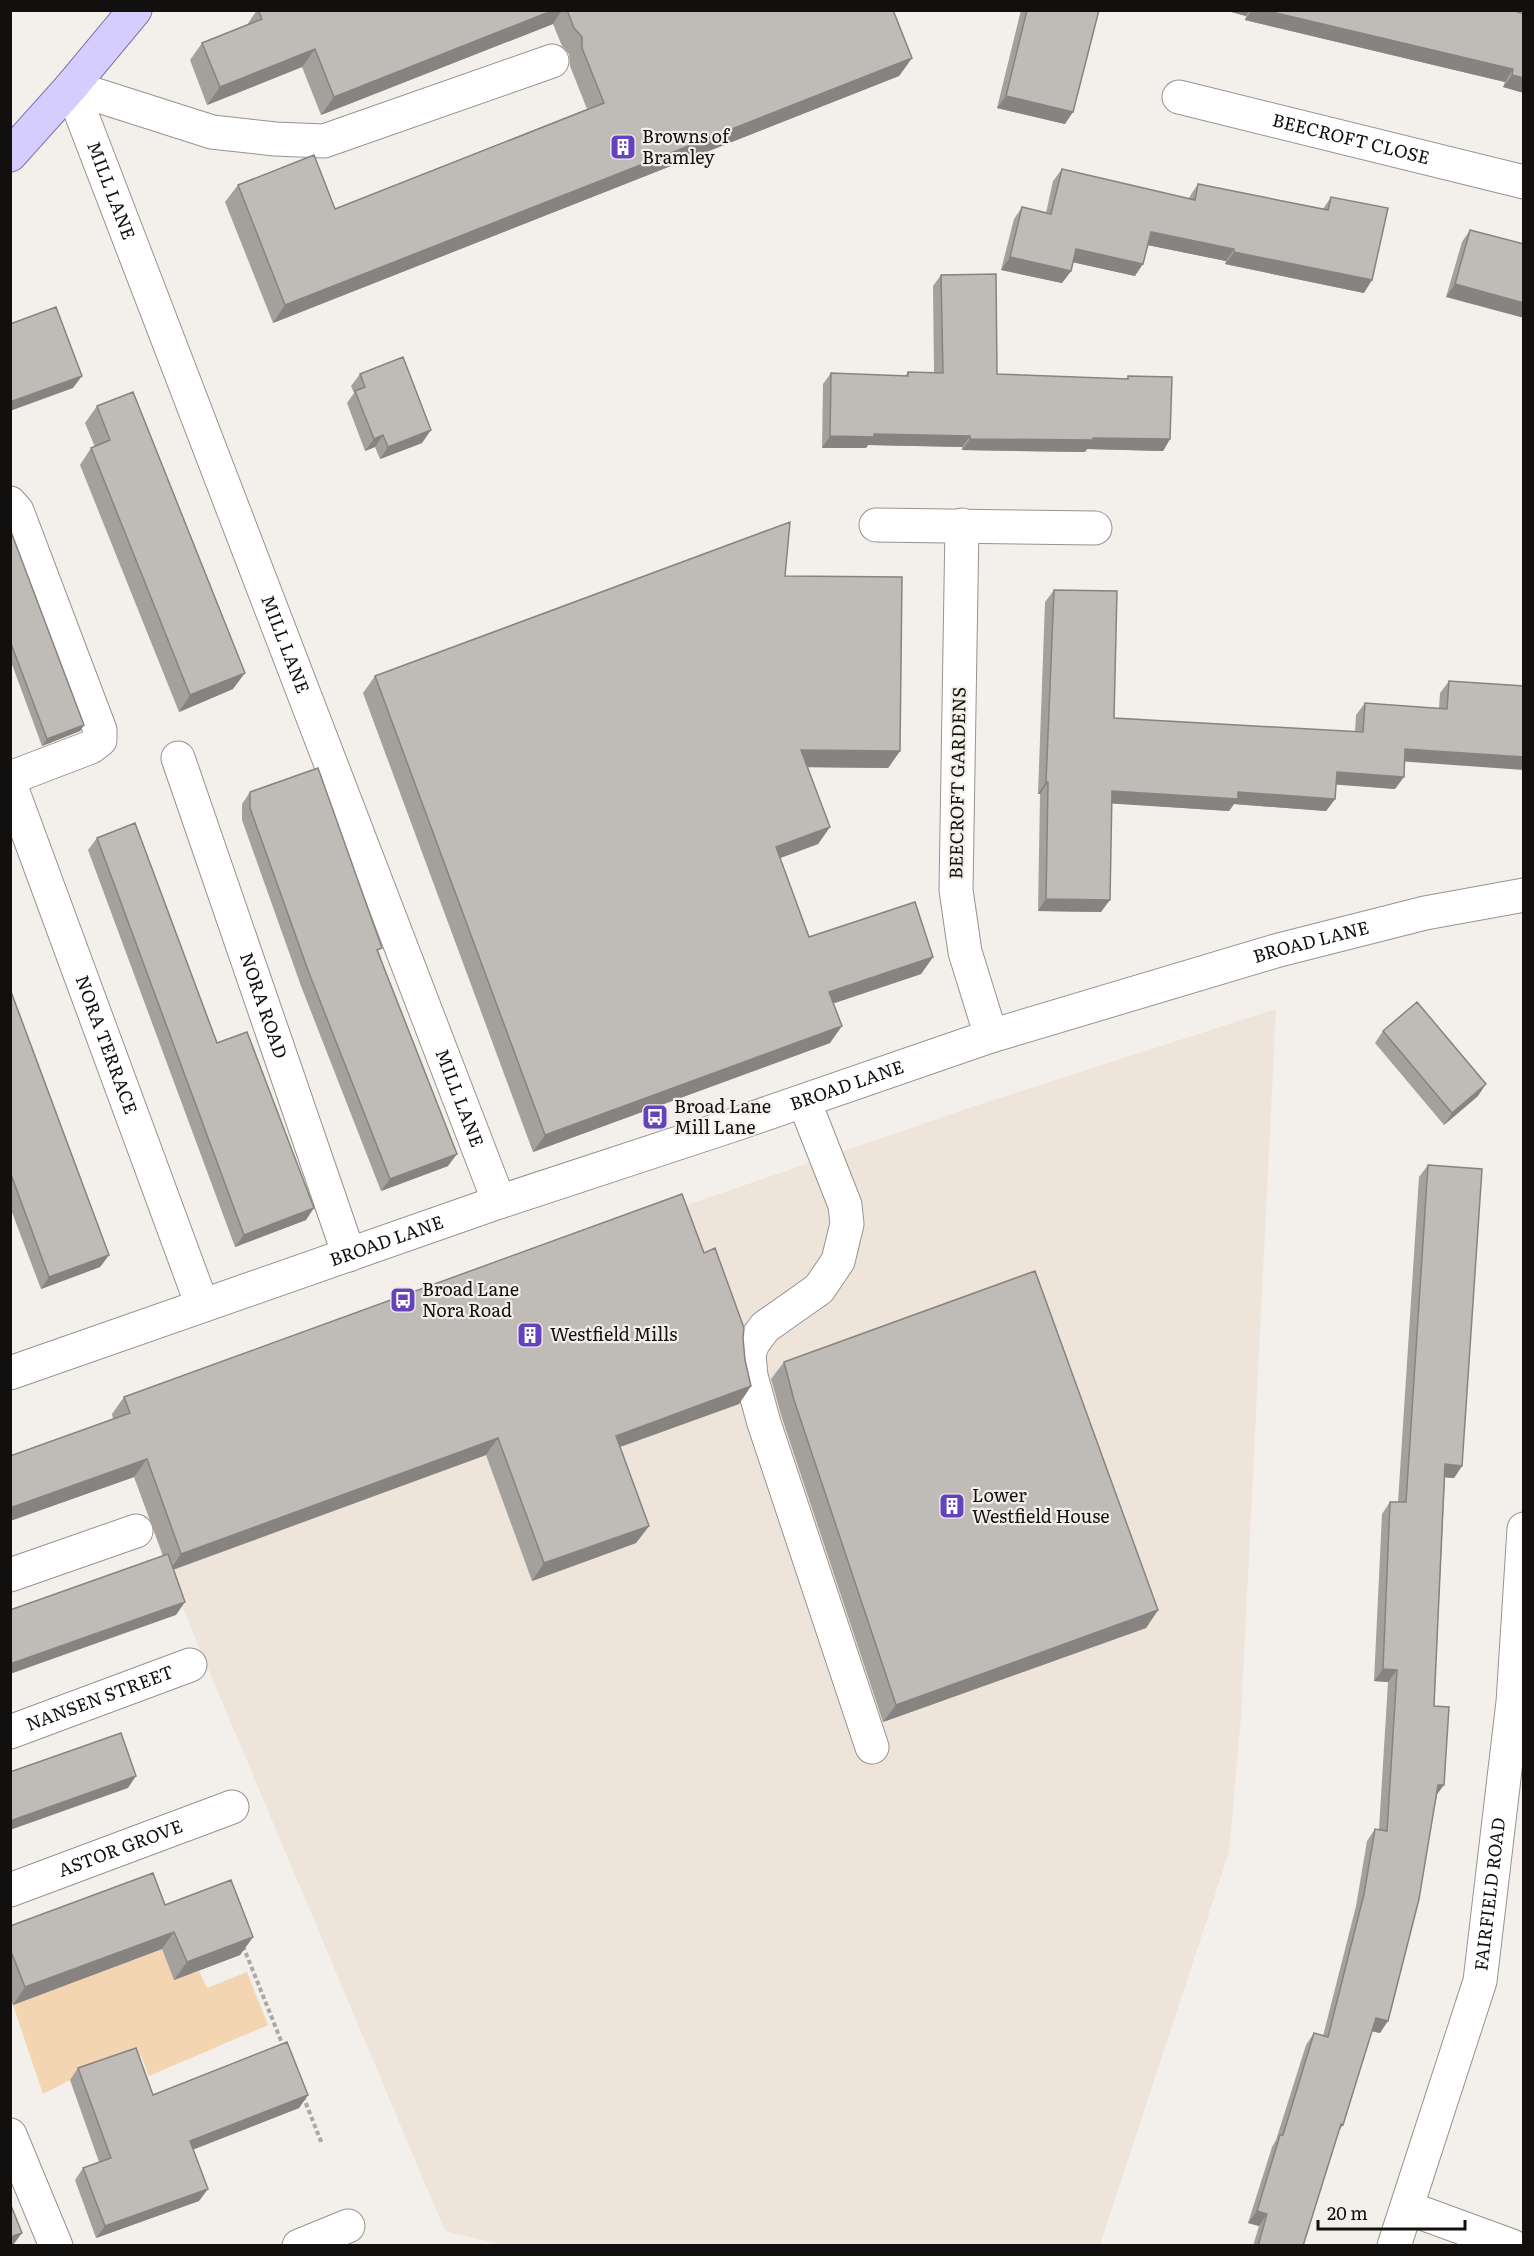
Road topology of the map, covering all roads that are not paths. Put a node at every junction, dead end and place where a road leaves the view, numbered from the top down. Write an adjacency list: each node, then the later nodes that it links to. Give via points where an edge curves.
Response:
1 (135, 10): 3 (main road)
2 (552, 61): 3 (street, via 324,141 212,132)
3 (71, 87): 5 (main road); 17 (street, MILL LANE)
4 (1179, 97): 6 (street, BEECROFT CLOSE)
5 (10, 155)
6 (1524, 182)
7 (10, 503): 12 (street, via 17,511 100,730 99,740 91,747)
8 (876, 525): 9 (street)
9 (962, 525): 10 (street); 15 (street, BEECROFT GARDENS, via 956,890 965,952)
10 (1095, 528)
11 (178, 758): 18 (street, NORA ROAD)
12 (10, 778)
13 (10, 784): 19 (street, NORA TERRACE)
14 (1524, 895): 15 (street, BROAD LANE, via 1425,913 1279,950)
15 (991, 1036): 16 (street, BROAD LANE)
16 (804, 1101): 17 (street, BROAD LANE); 26 (street, via 845,1204 847,1224 838,1261 819,1289 765,1327 753,1343 749,1354 751,1376)
17 (499, 1202): 18 (street, BROAD LANE)
18 (349, 1255): 19 (street, BROAD LANE)
19 (202, 1305): 20 (street, BROAD LANE)
20 (10, 1373)
21 (1524, 1529): 30 (street, FAIRFIELD ROAD, via 1512,1702 1480,1981)
22 (136, 1531): 23 (street)
23 (10, 1575)
24 (190, 1665): 25 (street, NANSEN STREET)
25 (10, 1732)
26 (872, 1748)
27 (232, 1807): 28 (street, ASTOR GROVE)
28 (10, 1890)
29 (10, 2135): 32 (street)
30 (1408, 2208): 34 (street, FAIRFIELD ROAD); 35 (street)
31 (348, 2226): 33 (street)
32 (56, 2246)
33 (299, 2246)
34 (1395, 2246)
35 (1512, 2246)

